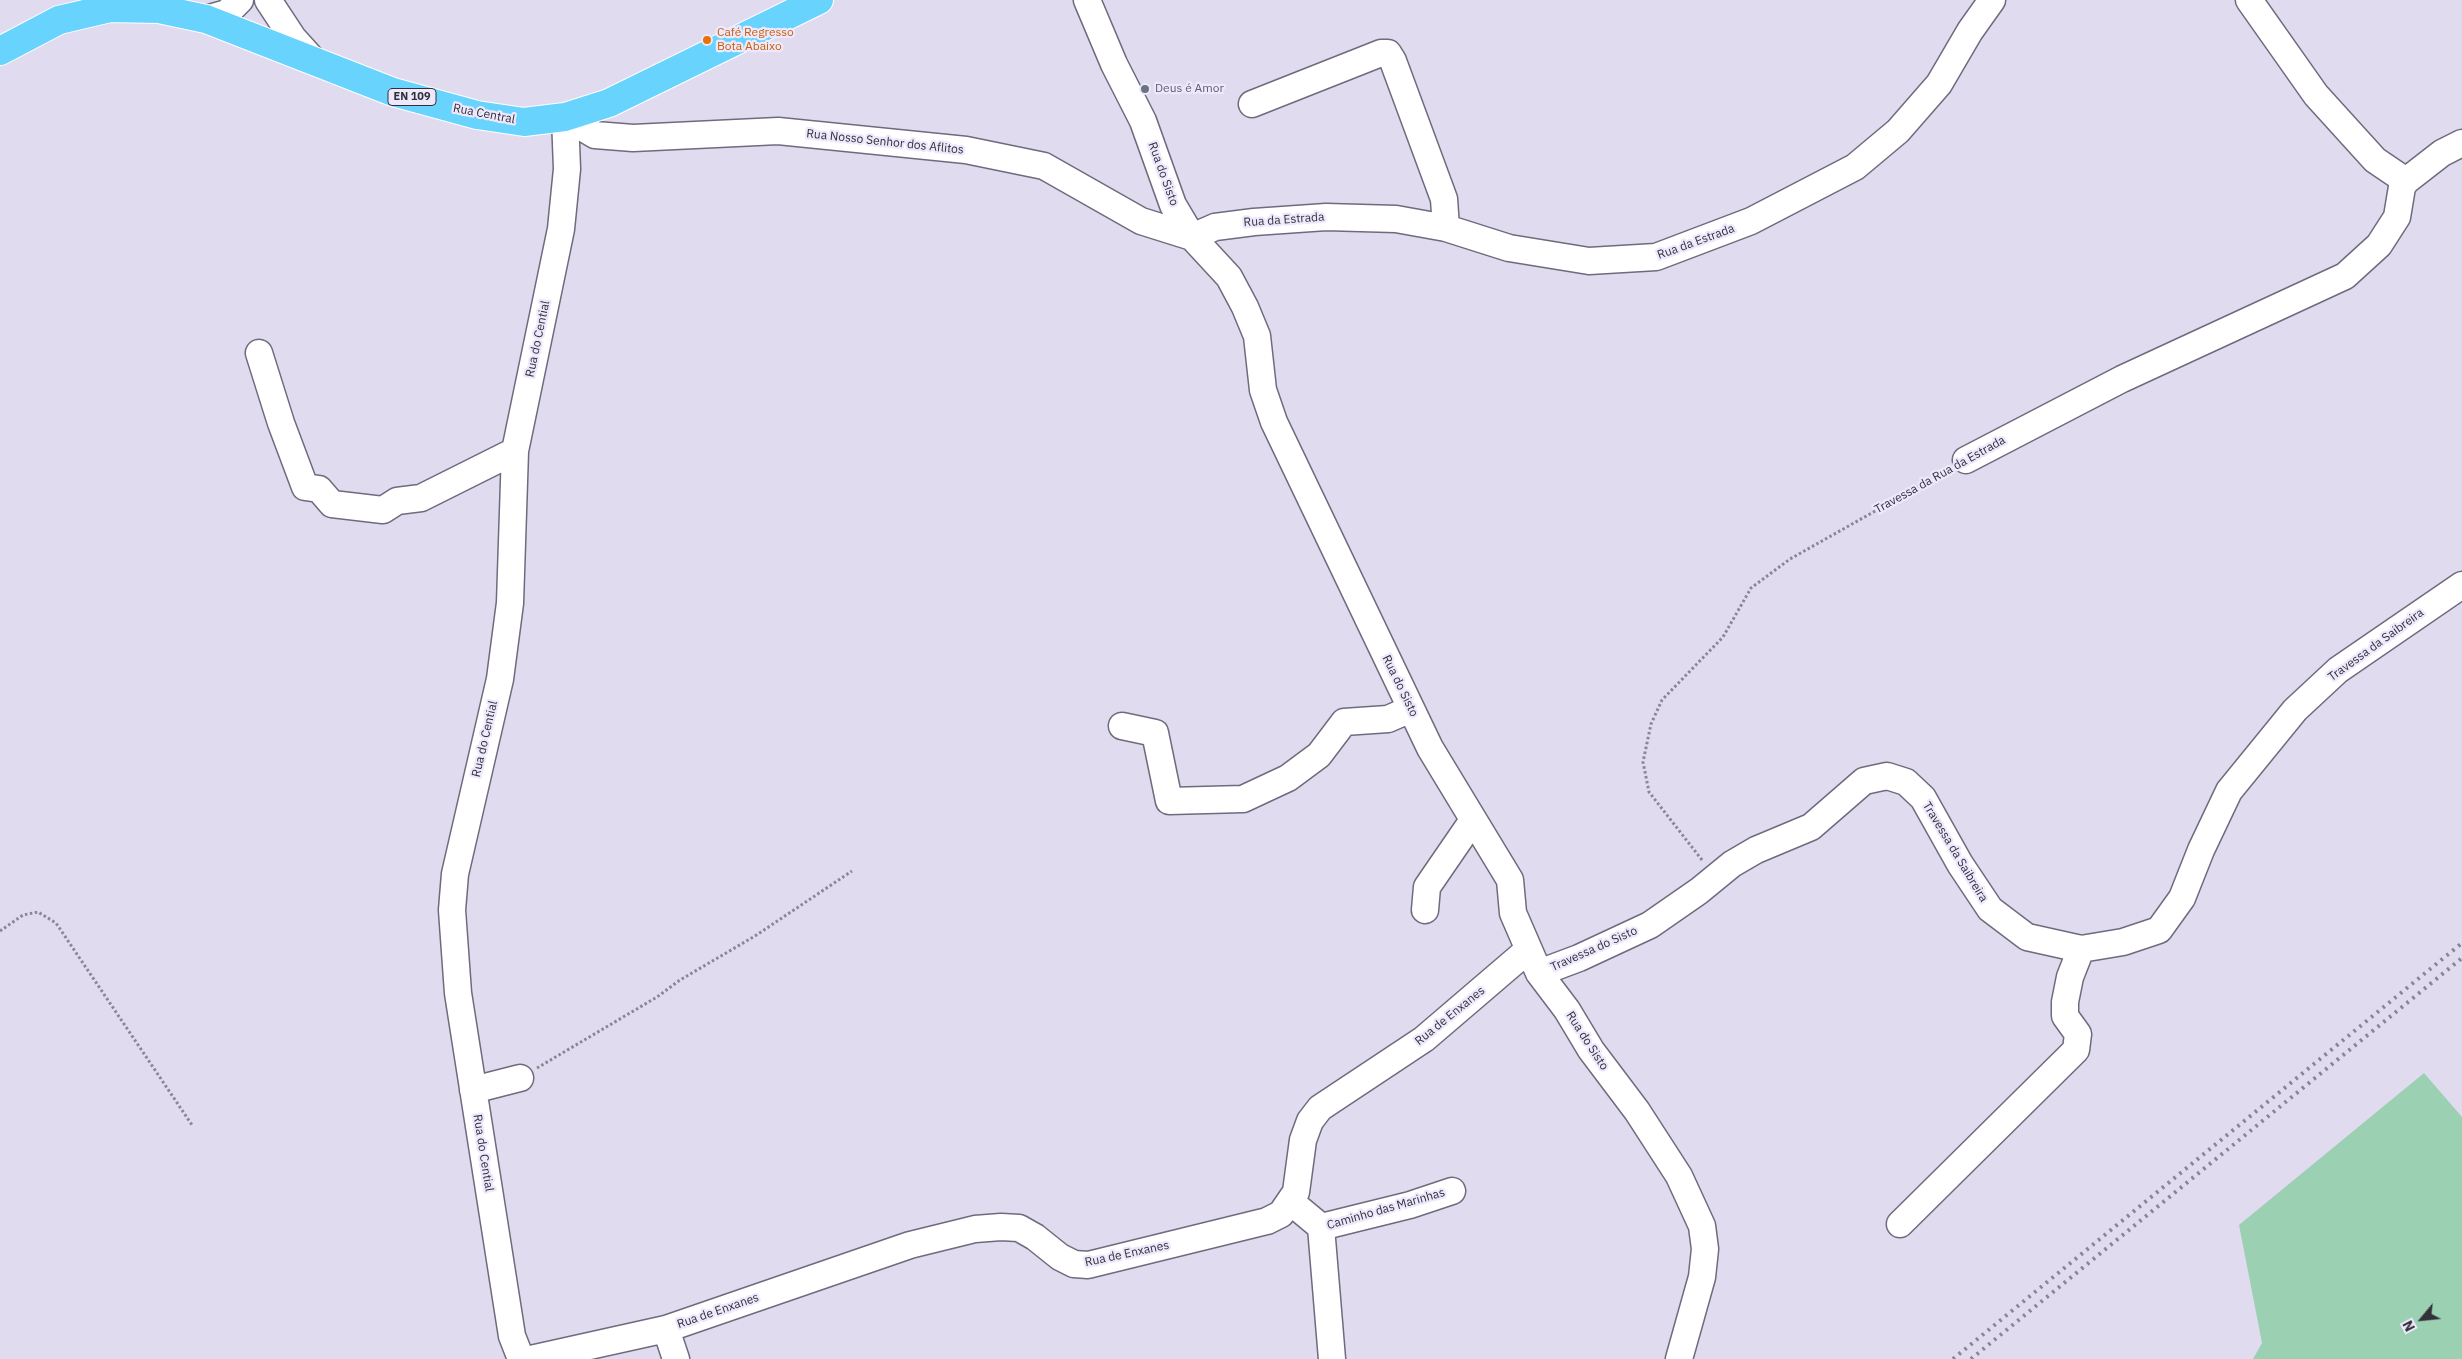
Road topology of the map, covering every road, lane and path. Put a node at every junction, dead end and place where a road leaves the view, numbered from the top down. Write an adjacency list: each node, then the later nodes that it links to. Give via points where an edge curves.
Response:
1 (240, 0): 7 (street, via 227,13)
2 (268, 0): 9 (street, via 293,38)
3 (818, 0): 11 (main road, Rua Central / EN 109, via 609,103)
4 (1087, 0): 15 (street, Rua do Sisto, via 1114,64 1143,120 1173,205)
5 (1992, 0): 14 (street, Rua da Estrada, via 1939,84 1898,131 1855,168 1751,221 1656,258 1589,261 1509,248)
6 (2249, 0): 13 (street, via 2316,95 2375,160)
7 (206, 19): 8 (main road, Rua Central / EN 109, via 159,9 110,8 59,20); 9 (main road, Rua Central / EN 109)
8 (0, 52)
9 (312, 59): 11 (main road, Rua Central / EN 109, via 393,92 476,115 524,122)
10 (1252, 104): 14 (street, via 1380,52 1388,54 1444,198)
11 (565, 117): 15 (street, Rua Nosso Senhor dos Aflitos, via 595,135 624,137 778,131 966,150 1044,166 1141,221); 17 (street, Rua do Cential, via 567,169 561,229)
12 (2462, 143): 13 (street, via 2442,153)
13 (2406, 180): 18 (street, Travessa da Rua da Estrada, via 2398,217 2379,245 2345,276 2122,379)
14 (1446, 228): 15 (street, Rua da Estrada, via 1396,218 1326,217 1215,227)
15 (1192, 236): 20 (street, Rua do Sisto, via 1228,277 1245,307 1257,336 1263,390 1274,422)
16 (259, 353): 17 (street, via 306,487 319,489 332,504 383,510 398,502 421,498)
17 (515, 451): 32 (street, Rua do Cential, via 509,613 500,679 455,874 452,910 458,993)
18 (1966, 460): 24 (path, Travessa da Rua da Estrada, via 1790,560 1751,588 1723,637 1662,700 1651,724 1643,762 1649,792)
19 (2462, 585): 28 (street, Travessa da Saibreira, via 2338,670 2295,710 2229,791 2182,898 2159,930 2123,942)
20 (1411, 709): 21 (street, via 1388,719 1344,722 1320,755 1288,778 1243,800 1169,801 1155,733); 22 (street, Rua do Sisto)
21 (1122, 726)
22 (1473, 820): 25 (street, via 1427,887); 29 (street, Rua do Sisto, via 1510,880 1513,913)
23 (852, 871): 31 (path, via 755,936)
24 (1716, 877): 26 (street, Travessa da Saibreira); 28 (street, Travessa da Saibreira, via 1756,850 1810,827 1864,781 1887,776 1906,782 1923,798 1990,909 2027,937)
25 (1425, 910)
26 (1650, 925): 30 (street, Travessa do Sisto)
27 (0, 931): 33 (path, via 23,914 38,912 56,923)
28 (2081, 949): 36 (street, via 2070,976 2065,1016 2078,1034 2076,1050)
29 (1528, 950): 30 (street, Rua do Sisto); 35 (street, Rua de Enxanes, via 1424,1039 1320,1108 1302,1140 1296,1192)
30 (1539, 973): 43 (street, Rua do Sisto, via 1679,1176 1702,1226 1705,1249 1702,1278)
31 (520, 1078): 32 (street)
32 (473, 1090): 39 (street, Rua do Cential, via 512,1336)
33 (192, 1125)
34 (1452, 1191): 37 (street, Caminho das Marinhas)
35 (1291, 1202): 37 (street, Caminho das Marinhas); 38 (street, Rua de Enxanes, via 1281,1214 1267,1221 1088,1265 1074,1264 1060,1257 1019,1228 1001,1226 975,1230 910,1245)
36 (1900, 1224)
37 (1321, 1227): 42 (street, Caminho das Marinhas)
38 (666, 1329): 40 (street, Rua de Enxanes); 41 (street)
39 (521, 1359)
40 (531, 1359)
41 (676, 1359)
42 (1332, 1359)
43 (1679, 1359)

